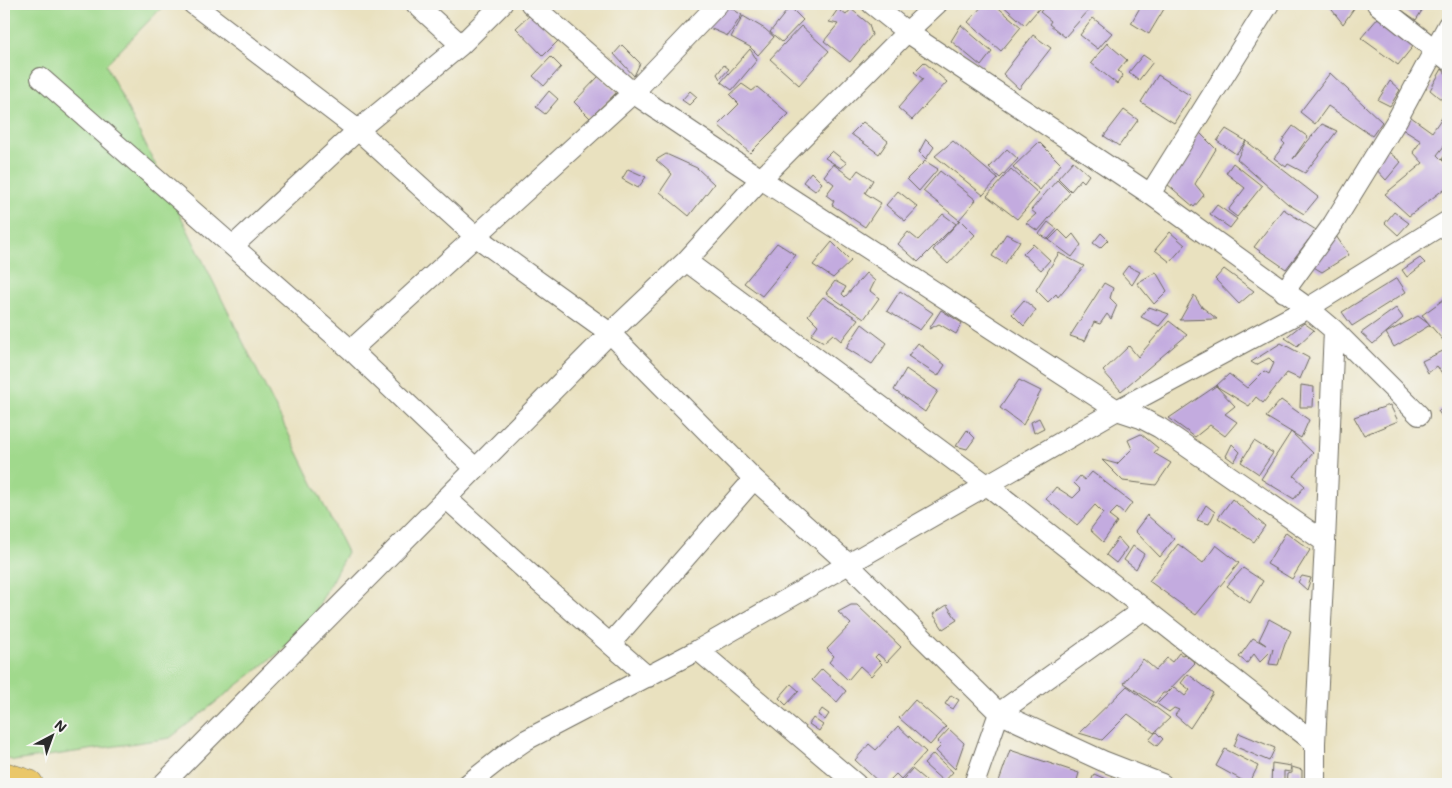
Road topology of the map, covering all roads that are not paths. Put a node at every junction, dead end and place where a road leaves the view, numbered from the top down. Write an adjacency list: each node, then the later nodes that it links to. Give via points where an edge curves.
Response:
1 (193, 4): 16 (street)
2 (416, 4): 12 (street)
3 (502, 4): 12 (street)
4 (531, 4): 15 (street)
5 (718, 4): 15 (street)
6 (872, 4): 11 (street)
7 (937, 4): 11 (street)
8 (1269, 4): 18 (street)
9 (1377, 4): 13 (street)
10 (1448, 25): 13 (street)
11 (907, 32): 17 (street); 18 (street)
12 (461, 45): 16 (street)
13 (1442, 55): 23 (street, via 1397,120 1338,216)
14 (41, 78): 21 (street)
15 (633, 92): 17 (street); 20 (street)
16 (358, 130): 20 (street); 21 (street)
17 (761, 179): 22 (street); 28 (street)
18 (1150, 194): 23 (street)
19 (1448, 221): 24 (street)
20 (475, 236): 26 (street); 27 (street)
21 (233, 246): 27 (street)
22 (686, 262): 26 (street); 32 (street)
23 (1284, 292): 24 (street)
24 (1308, 308): 25 (street); 28 (street)
25 (1334, 330): 29 (street); 34 (street)
26 (610, 333): 30 (street); 31 (street)
27 (351, 350): 30 (street)
28 (1116, 410): 32 (street); 34 (street, via 1160,428)
29 (1418, 415)
30 (475, 468): 33 (street)
31 (754, 479): 35 (street); 37 (street)
32 (987, 485): 35 (street); 36 (street)
33 (446, 498): 37 (street); 44 (street)
34 (1325, 542): 41 (street)
35 (848, 564): 38 (street); 40 (street)
36 (1144, 609): 40 (street); 41 (street)
37 (610, 644): 39 (street)
38 (698, 650): 39 (street); 46 (street)
39 (648, 677): 45 (street, via 526,740)
40 (999, 712): 47 (street); 48 (street, via 1103,761)
41 (1315, 742): 49 (street)
42 (4, 776): 43 (highway)
43 (29, 784)
44 (163, 784)
45 (468, 784)
46 (856, 784)
47 (974, 784)
48 (1162, 784)
49 (1315, 784)

